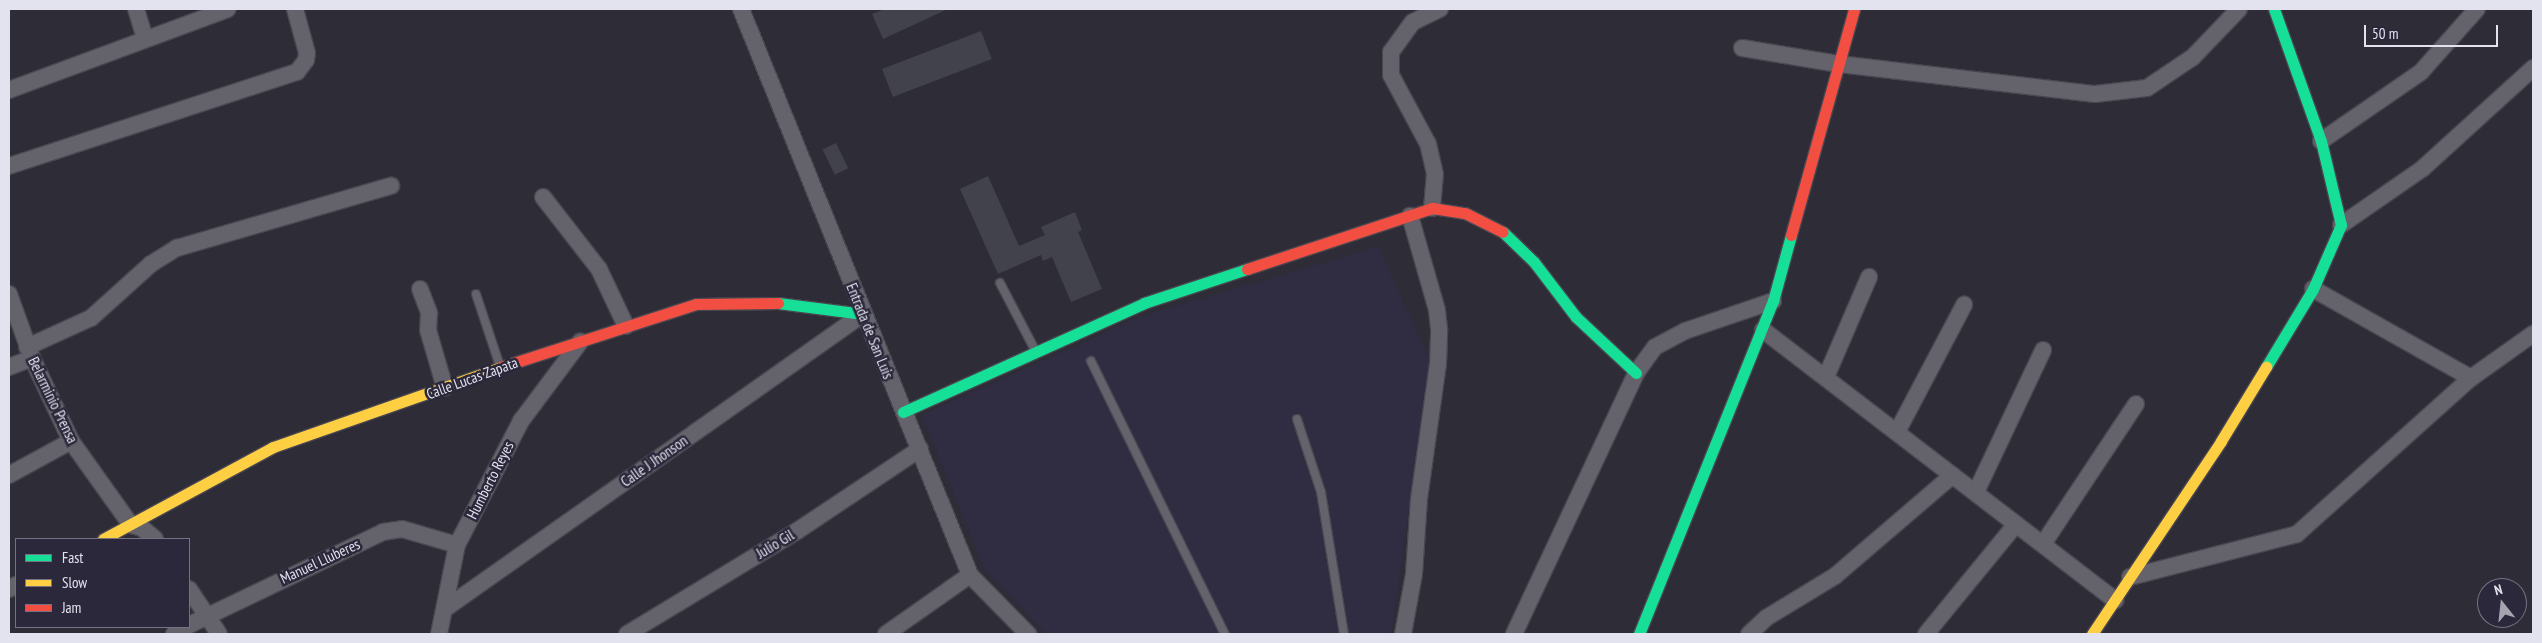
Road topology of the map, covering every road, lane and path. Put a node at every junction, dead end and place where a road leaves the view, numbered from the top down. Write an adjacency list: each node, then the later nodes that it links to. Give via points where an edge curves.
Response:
1 (136, 9): 12 (street)
2 (228, 9): 10 (street)
3 (294, 9): 18 (street, via 306,53 306,60 297,72)
4 (741, 9): 32 (street, Entrada de San Luis)
5 (1440, 9): 11 (street)
6 (1854, 9): 14 (street)
7 (2239, 9): 14 (street, via 2193,57 2147,88 2095,94)
8 (2274, 9): 17 (street)
9 (2477, 9): 17 (street, via 2421,72)
10 (202, 12): 12 (street)
11 (1411, 15): 21 (street, via 1391,52 1391,75 1428,144 1435,174)
12 (146, 39): 16 (street)
13 (1742, 48): 14 (street)
14 (1839, 64): 30 (street)
15 (2533, 68): 23 (street, via 2422,169)
16 (9, 90)
17 (2321, 141): 23 (street)
18 (9, 166)
19 (391, 186): 39 (street, via 177,248 151,264 91,318)
20 (543, 197): 33 (street, via 599,269)
21 (1432, 208): 22 (street); 43 (street, via 1465,213 1499,228 1534,262 1576,317)
22 (1410, 216): 38 (street, via 1144,303); 77 (street, via 1437,310 1439,330 1438,364 1419,499 1414,574)
23 (2341, 225): 27 (street)
24 (1869, 276): 44 (street)
25 (1000, 283): 38 (lane)
26 (420, 289): 46 (street, via 429,313 428,330)
27 (2313, 289): 45 (street); 63 (street, via 2221,441)
28 (9, 294): 39 (street, Belarminio Prensa)
29 (476, 294): 42 (lane)
30 (1773, 301): 34 (street); 43 (street, via 1685,331 1655,347)
31 (1964, 305): 50 (street)
32 (863, 314): 33 (street, Calle Lucas Zapata, via 796,303 696,304); 48 (street, Entrada de San Luis); 66 (street, Calle J Jhonson)
33 (626, 326): 36 (street, Calle Lucas Zapata)
34 (1762, 330): 44 (street); 78 (street)
35 (2533, 334): 45 (street)
36 (580, 342): 42 (street, Calle Lucas Zapata); 61 (street, Humberto Reyes, via 520,421)
37 (2043, 350): 55 (street)
38 (1036, 352): 48 (street)
39 (30, 353): 41 (street); 51 (street, Belarminio Prensa)
40 (1091, 361): 75 (lane)
41 (9, 367)
42 (501, 368): 46 (street, Calle Lucas Zapata)
43 (1636, 374): 69 (street)
44 (1826, 377): 50 (street)
45 (2470, 378): 63 (street, via 2297,534)
46 (445, 388): 57 (street, Calle Lucas Zapata, via 273,447)
47 (2136, 404): 60 (street)
48 (903, 412): 52 (street, Entrada de San Luis)
49 (1297, 419): 76 (lane, via 1320,492)
50 (1897, 432): 54 (street)
51 (71, 441): 53 (street); 57 (street, Belarminio Prensa)
52 (920, 449): 62 (street, Entrada de San Luis); 72 (street, Julio Gil, via 797,530)
53 (9, 475)
54 (1953, 475): 55 (street); 79 (street, via 1835,576 1766,618)
55 (1976, 492): 56 (street)
56 (2016, 524): 60 (street); 80 (street)
57 (131, 525): 58 (street, Calle Lucas Zapata); 59 (street, Belarminio Prensa, via 142,528)
58 (105, 538)
59 (153, 538)
60 (2043, 544): 65 (street)
61 (457, 545): 66 (street, Humberto Reyes); 67 (street, Manuel Lluberes, via 402,529 383,532)
62 (970, 575): 73 (street); 74 (street, Entrada de San Luis)
63 (2130, 577): 65 (street)
64 (190, 590): 67 (street)
65 (2115, 600): 81 (street)
66 (446, 608): 71 (street, Humberto Reyes)
67 (206, 614): 68 (street, Manuel Lluberes); 70 (street)
68 (190, 624)
69 (1518, 633)
70 (219, 634)
71 (439, 634)
72 (627, 634)
73 (886, 634)
74 (1028, 634)
75 (1225, 634)
76 (1344, 634)
77 (1403, 634)
78 (1639, 634)
79 (1749, 634)
80 (1926, 634)
81 (2094, 634)

